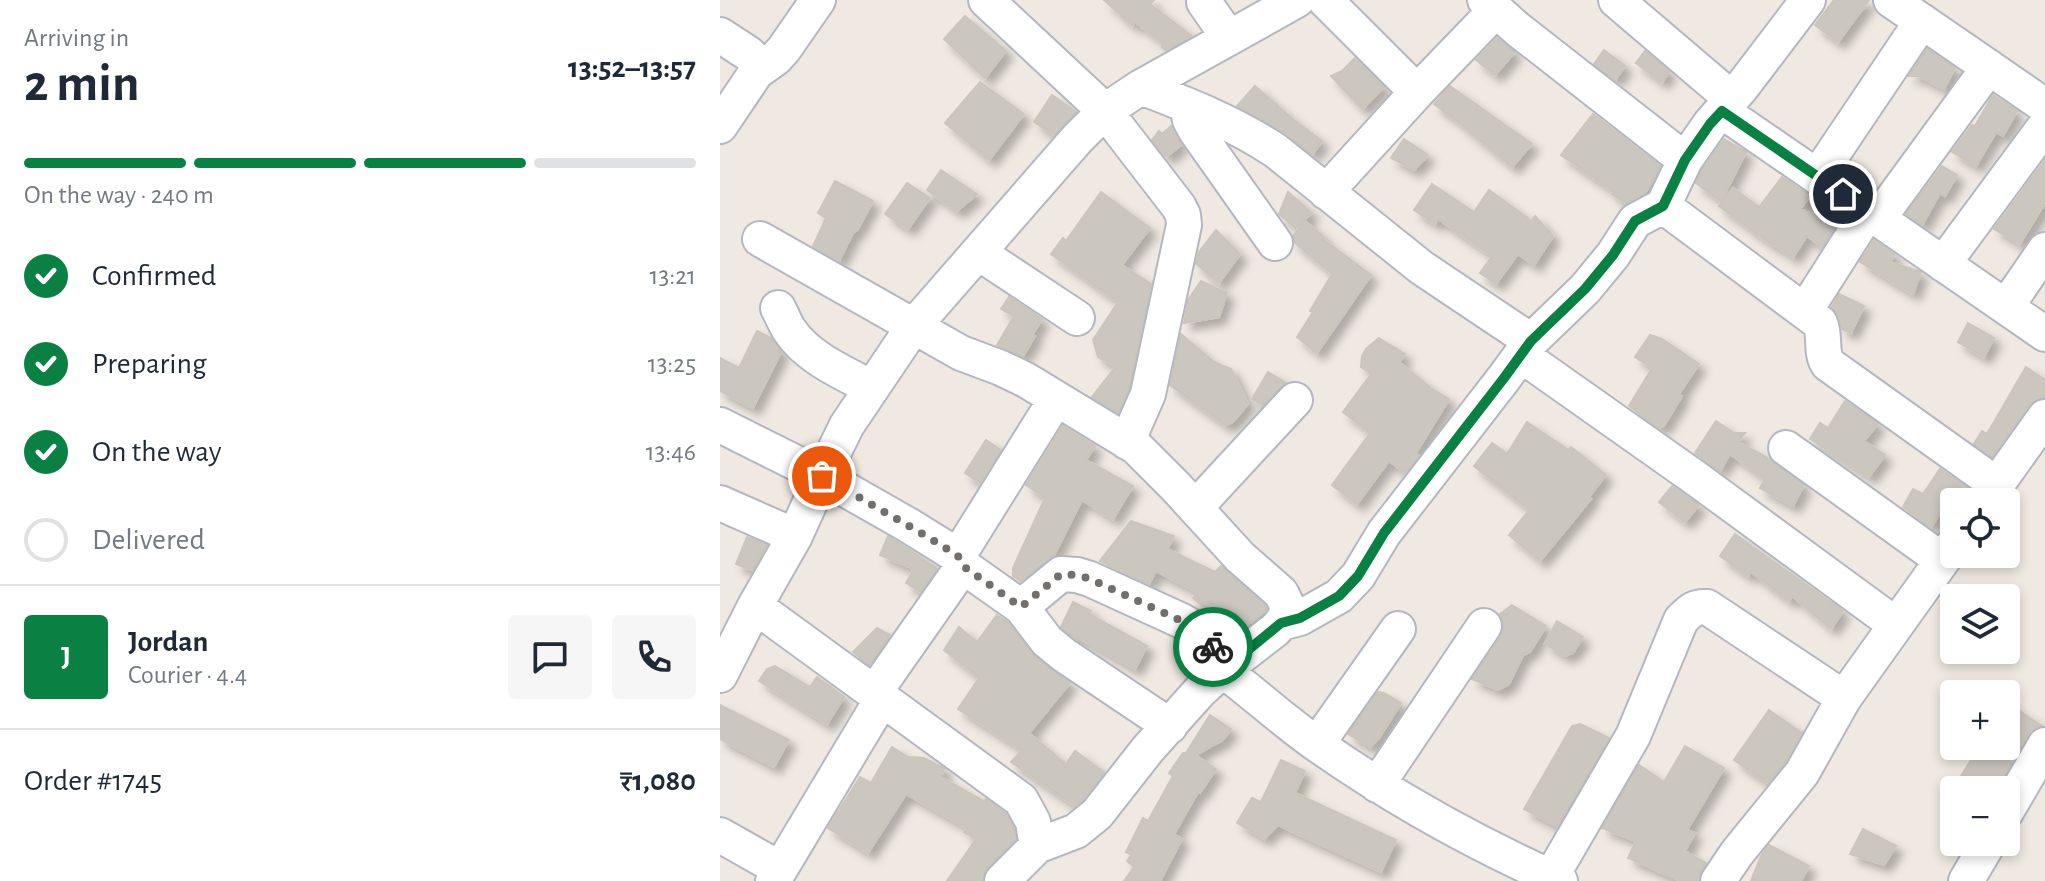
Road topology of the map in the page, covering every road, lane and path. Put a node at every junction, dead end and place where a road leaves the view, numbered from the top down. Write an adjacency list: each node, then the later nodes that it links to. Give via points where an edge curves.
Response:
1 (818, 0): 14 (street, via 784,49)
2 (986, 0): 20 (street)
3 (1297, 0): 12 (street)
4 (1325, 0): 16 (street)
5 (1616, 0): 17 (street)
6 (1808, 0): 17 (street)
7 (1891, 0): 10 (street)
8 (1202, 1): 12 (street)
9 (1491, 5): 16 (street); 23 (street)
10 (1922, 21): 13 (street); 24 (street)
11 (720, 35): 14 (street, via 749,54 758,64)
12 (1229, 38): 15 (street)
13 (1989, 67): 19 (street); 27 (street)
14 (755, 73): 21 (street)
15 (1141, 87): 18 (street); 20 (street)
16 (1417, 92): 25 (street)
17 (1727, 105): 23 (street); 24 (street)
18 (1187, 106): 25 (street, via 1258,139); 29 (street, via 1196,131)
19 (2045, 106)
20 (1105, 111): 31 (street); 45 (street, via 1179,207 1184,225 1148,394)
21 (720, 126)
22 (2045, 126): 32 (street)
23 (1685, 160): 26 (street)
24 (1817, 177): 27 (street)
25 (1326, 192): 39 (street)
26 (1663, 206): 35 (street); 39 (street, via 1635,221 1585,289)
27 (1873, 216): 32 (street); 35 (street)
28 (760, 239): 37 (street)
29 (1275, 243)
30 (2045, 250): 33 (street)
31 (979, 253): 36 (street); 37 (street)
32 (1943, 264): 33 (street)
33 (2006, 307): 38 (street)
34 (778, 308): 40 (street, via 799,341)
35 (1805, 311): 48 (street, via 1824,332 1828,364)
36 (1077, 318)
37 (913, 327): 40 (street); 41 (street)
38 (2045, 334)
39 (1526, 348): 58 (street, via 1384,533 1358,576 1339,596); 59 (street)
40 (872, 388): 47 (street)
41 (1056, 399): 45 (street); 54 (street)
42 (1295, 400): 51 (street)
43 (2045, 417): 49 (street)
44 (720, 425): 47 (street)
45 (1127, 442): 51 (street)
46 (1786, 448): 53 (street)
47 (822, 476): 52 (street); 54 (street)
48 (1984, 488)
49 (1994, 488)
50 (720, 503): 52 (street)
51 (1195, 508): 58 (street, via 1281,593 1288,607)
52 (795, 536): 56 (street)
53 (1940, 547)
54 (960, 561): 57 (street); 64 (street)
55 (1940, 563): 59 (street)
56 (755, 606): 63 (street); 64 (street)
57 (1021, 607): 62 (street, via 1061,574 1077,575 1191,626); 66 (street, via 1047,641)
58 (1281, 623): 62 (street)
59 (1896, 625): 65 (street)
60 (1484, 626): 69 (street)
61 (1398, 629): 67 (street)
62 (1227, 667): 66 (street); 67 (street)
63 (720, 675)
64 (878, 696): 72 (street, via 1021,800 1033,822); 74 (street)
65 (1844, 698): 75 (street, via 1707,607 1690,611 1681,620 1633,736); 77 (street, via 1802,773)
66 (1170, 726): 72 (street, via 1097,814 1076,831)
67 (1317, 744): 69 (street)
68 (2045, 745): 70 (street)
69 (1377, 785): 75 (street)
70 (2020, 788)
71 (720, 835): 74 (street)
72 (1037, 846): 76 (street)
73 (1981, 856): 78 (street)
74 (777, 875)
75 (1556, 879)
76 (1005, 880)
77 (1718, 881)
78 (1966, 881)

